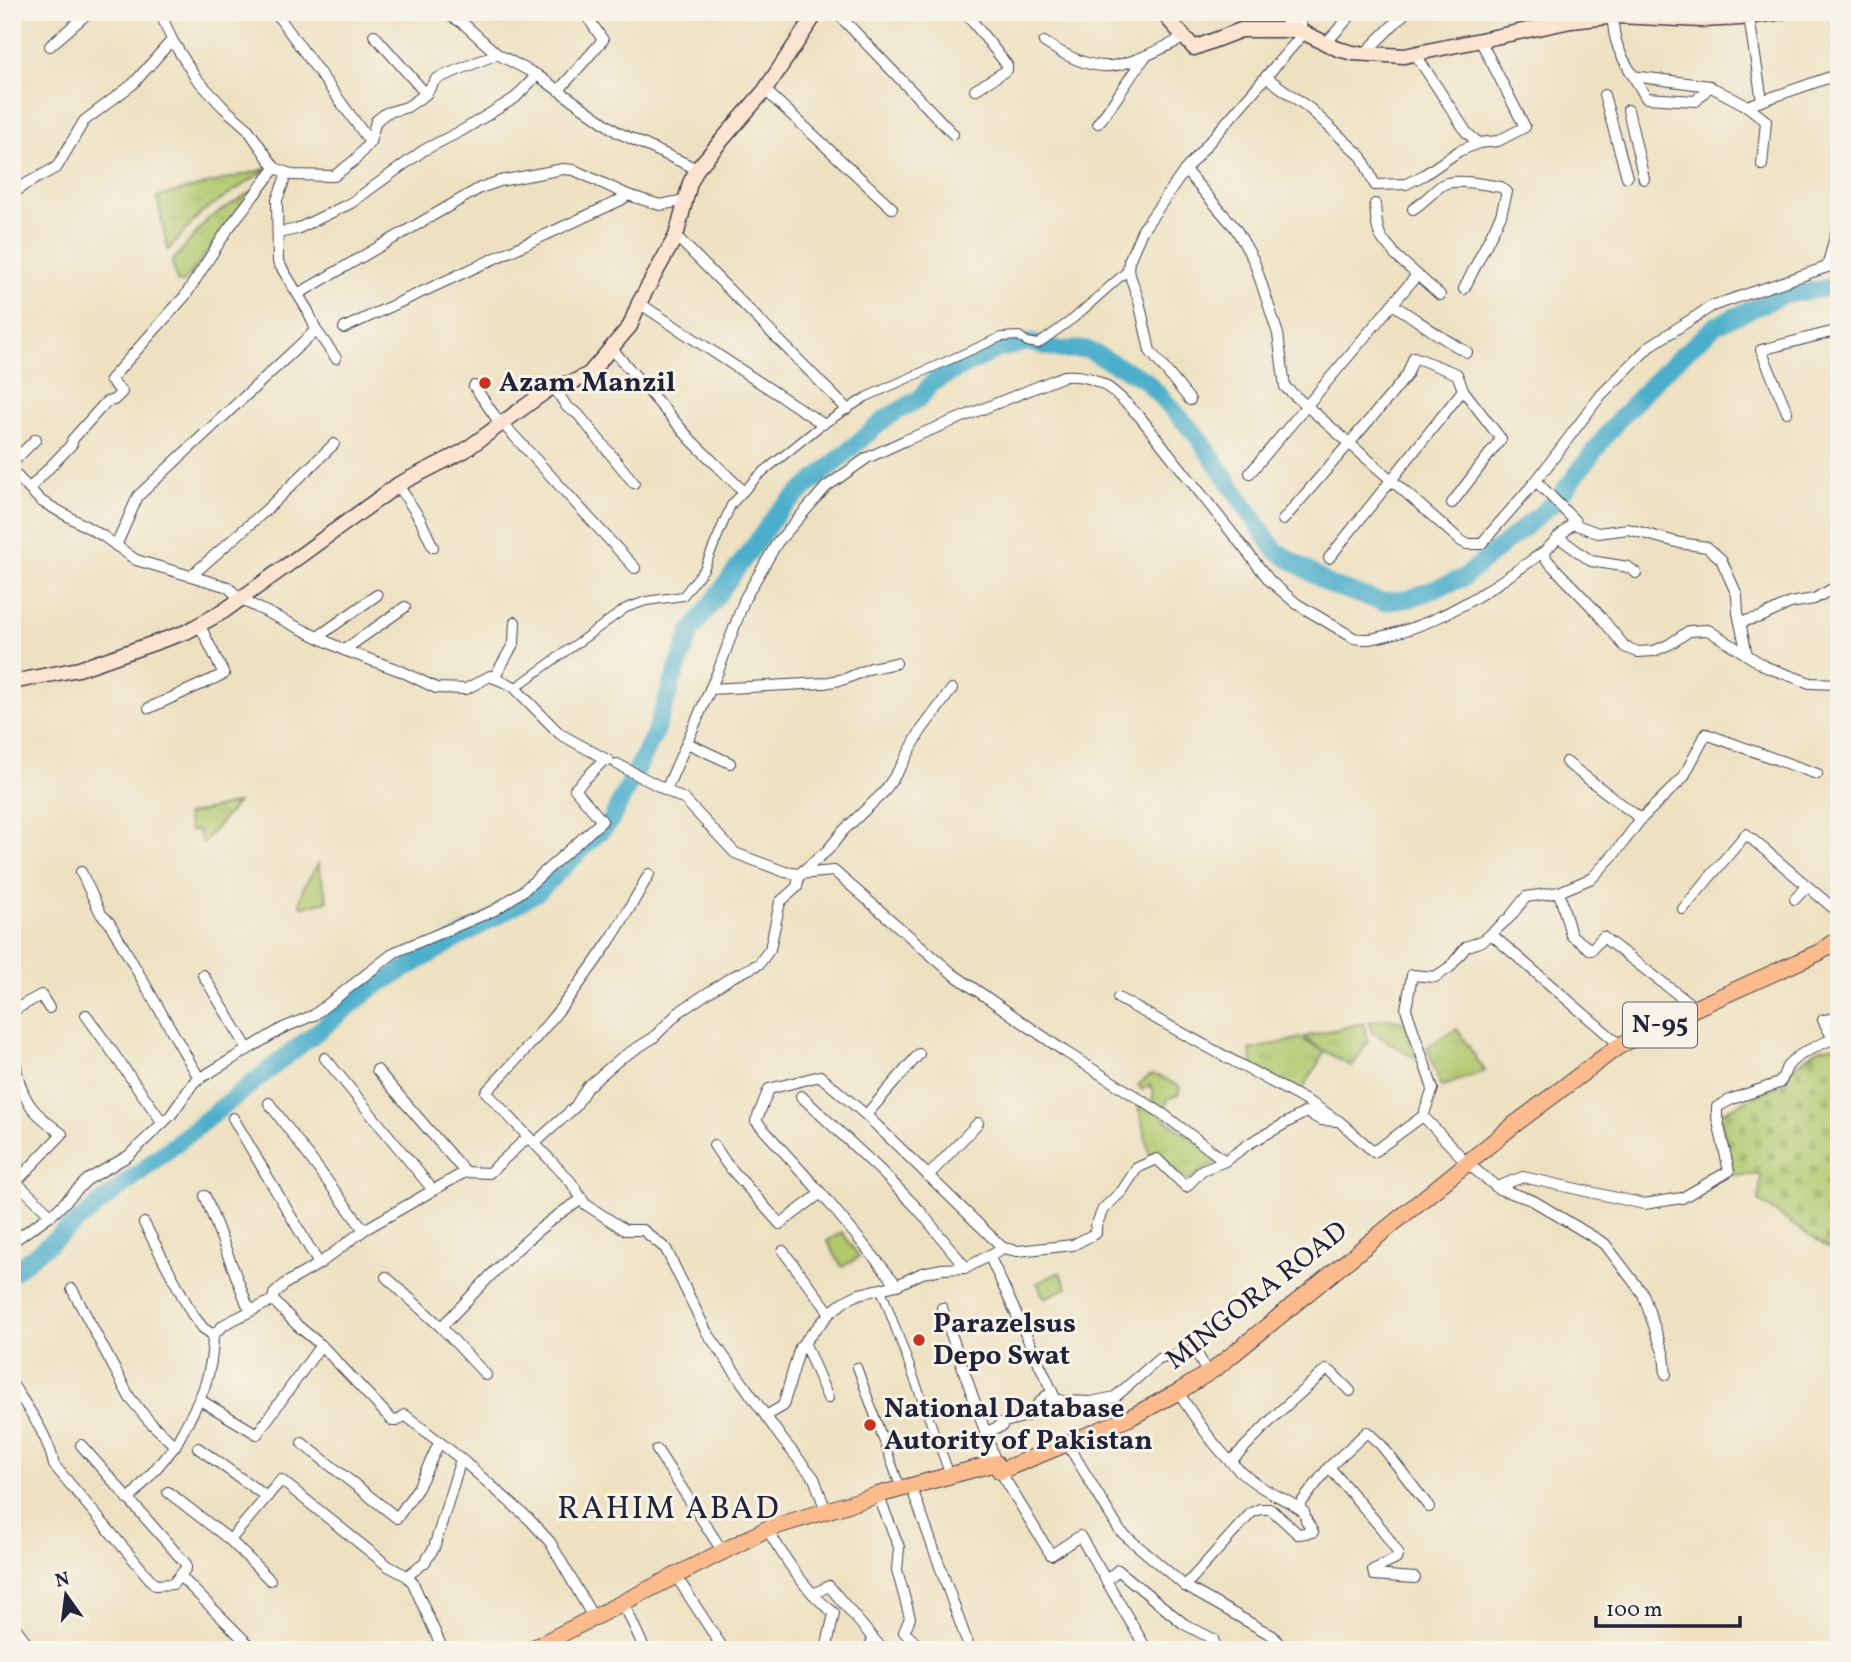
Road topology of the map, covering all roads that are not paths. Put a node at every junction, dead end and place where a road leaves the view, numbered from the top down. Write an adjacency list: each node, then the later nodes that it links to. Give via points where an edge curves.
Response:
1 (89, 12): 26 (street)
2 (160, 12): 22 (street)
3 (275, 12): 46 (street)
4 (444, 12): 28 (street)
5 (584, 12): 36 (street, via 603,40)
6 (817, 12): 37 (main road)
7 (836, 12): 45 (street)
8 (965, 12): 38 (street, via 1007,65 1007,70)
9 (1163, 12): 21 (main road)
10 (1276, 12): 19 (street)
11 (1298, 12): 19 (street)
12 (1354, 12): 25 (street)
13 (1406, 12): 27 (street)
14 (1780, 12): 18 (main road)
15 (1613, 16): 16 (main road); 17 (main road); 33 (street, via 1612,36)
16 (1699, 16): 18 (main road)
17 (1570, 17): 23 (main road)
18 (1749, 17): 41 (street)
19 (1301, 32): 21 (main road, via 1241,30 1194,48); 25 (main road); 34 (street)
20 (374, 34): 39 (street)
21 (1185, 37): 30 (street)
22 (172, 40): 49 (street, via 195,77 247,128); 55 (street, via 133,84 84,121 57,167)
23 (1480, 40): 29 (main road); 47 (street, via 1525,127 1498,141)
24 (1044, 42): 30 (street, via 1066,56 1104,67)
25 (1325, 44): 27 (main road)
26 (50, 46)
27 (1365, 53): 29 (main road)
28 (497, 54): 32 (street); 39 (street, via 436,79)
29 (1416, 55): 47 (street)
30 (1146, 56): 44 (street)
31 (1839, 74): 41 (street)
32 (537, 75): 36 (street); 62 (street, via 515,98 424,150 351,203 297,229)
33 (1633, 76): 33 (street, via 1646,99 1696,101 1710,86)
34 (1266, 78): 47 (street, via 1308,108 1362,157 1375,185 1406,184); 51 (street)
35 (1715, 89): 42 (street)
36 (559, 90): 50 (street, via 617,132)
37 (765, 90): 50 (main road); 59 (street)
38 (975, 90)
39 (426, 94): 46 (street, via 376,121)
40 (1604, 95): 53 (street)
41 (1762, 101): 42 (street)
42 (1747, 106): 48 (street, via 1766,121)
43 (1629, 110): 54 (street)
44 (1098, 123)
45 (953, 134)
46 (370, 142): 52 (street, via 334,176)
47 (1479, 144)
48 (1762, 164)
49 (275, 168): 52 (street); 98 (street, via 184,296 110,380 122,392 106,402)
50 (696, 169): 57 (main road)
51 (1185, 170): 66 (street, via 1142,231); 83 (street, via 1236,229 1254,261 1278,334 1283,382)
52 (287, 173): 62 (street, via 277,200)
53 (1627, 177)
54 (1644, 179)
55 (12, 195)
56 (628, 195): 57 (street, via 660,205); 69 (street, via 574,170 500,181 466,194); 73 (street)
57 (684, 200): 63 (main road)
58 (1375, 204): 67 (street, via 1381,239)
59 (892, 208)
60 (1413, 209): 68 (street, via 1444,184 1501,187 1507,192 1501,215)
61 (1839, 222): 65 (street)
62 (278, 233): 69 (street, via 278,262)
63 (676, 236): 71 (main road); 84 (street)
64 (1839, 262): 65 (street)
65 (1827, 267): 96 (street, via 1712,306 1650,346 1601,395)
66 (1128, 270): 82 (street, via 1150,351); 84 (street, via 1038,344 1019,336 1001,337)
67 (1417, 275): 70 (street); 72 (street)
68 (1464, 289)
69 (298, 294): 74 (street)
70 (1440, 295)
71 (639, 303): 76 (main road, via 630,326); 86 (street)
72 (1392, 304): 77 (street); 83 (street)
73 (344, 328)
74 (316, 330): 78 (street); 104 (street, via 138,496)
75 (1839, 330): 85 (street, via 1761,350)
76 (612, 349): 80 (main road, via 589,374); 99 (street, via 691,440)
77 (1467, 352)
78 (336, 358)
79 (474, 386): 87 (street)
80 (552, 386): 87 (main road); 95 (street)
81 (1463, 390): 89 (street, via 1457,374 1414,357 1407,375); 94 (street); 100 (street, via 1501,439)
82 (1190, 400)
83 (1307, 405): 89 (street); 93 (street)
84 (847, 409): 86 (street)
85 (1787, 412)
86 (823, 424): 99 (street)
87 (502, 425): 97 (main road, via 464,451); 108 (street)
88 (37, 439): 91 (street)
89 (1349, 442): 94 (street); 101 (street)
90 (334, 444): 110 (street)
91 (12, 463)
92 (12, 471): 98 (street)
93 (1250, 473)
94 (1393, 480): 96 (street, via 1461,541 1481,544); 107 (street)
95 (634, 483)
96 (1538, 484): 102 (street)
97 (398, 485): 105 (street); 113 (main road)
98 (29, 489): 104 (street)
99 (743, 491): 125 (street, via 731,505 704,569 683,596 626,608)
100 (1452, 503)
101 (1283, 520)
102 (1572, 521): 103 (street); 116 (street, via 1598,533 1628,529 1707,547 1721,559 1737,595)
103 (1558, 537): 106 (street); 109 (street, via 1591,561)
104 (116, 546): 110 (street, via 136,560)
105 (433, 547)
106 (1545, 551): 120 (street, via 1546,559 1625,648 1654,651 1689,631 1708,629); 127 (street, via 1466,603 1418,628 1364,640 1354,638 1297,604 1270,581 1140,416 1118,395 1093,378 1064,376 867,458 826,487 790,526 762,567 745,598)
107 (1329, 558)
108 (635, 568)
109 (1636, 573)
110 (191, 576): 113 (street, via 228,587)
111 (1839, 585): 116 (street)
112 (377, 595): 118 (street)
113 (240, 598): 117 (main road); 118 (street)
114 (405, 607): 119 (street)
115 (515, 622): 122 (street, via 514,643)
116 (1740, 622): 120 (street)
117 (199, 624): 123 (main road, via 79,669); 128 (street, via 224,674)
118 (319, 636): 119 (street)
119 (344, 650): 122 (street, via 436,688 466,689)
120 (1747, 655): 124 (street, via 1810,683)
121 (896, 663): 127 (street, via 870,667 845,679)
122 (494, 678): 125 (street)
123 (12, 682)
124 (1839, 684)
125 (515, 688): 130 (street, via 560,734)
126 (952, 689): 138 (street, via 884,792)
127 (710, 690): 129 (street)
128 (149, 708)
129 (687, 743): 132 (street); 134 (street)
130 (605, 759): 134 (street); 156 (street, via 575,789 601,821 524,890 495,910 395,952 314,1015)
131 (1566, 762): 135 (street)
132 (730, 763)
133 (1817, 774): 135 (street, via 1706,734 1684,778)
134 (663, 788): 138 (street, via 685,800 735,853)
135 (1641, 819): 140 (street, via 1592,878)
136 (81, 872): 161 (street, via 101,914)
137 (649, 874): 170 (street, via 591,967 486,1092)
138 (799, 874): 170 (street, via 797,887 780,902 770,949 759,964 679,1012 653,1038 587,1087 575,1107 535,1143); 172 (street, via 834,871 953,974 1163,1114)
139 (1807, 887): 141 (street); 142 (street, via 1746,834); 143 (street)
140 (1559, 892): 144 (street, via 1527,897); 151 (street, via 1571,935 1591,950 1602,937)
141 (1795, 899)
142 (1683, 909)
143 (1839, 913)
144 (1491, 934): 155 (street); 165 (street, via 1465,947 1450,967 1435,977 1412,975 1406,1009 1433,1089)
145 (1839, 938): 147 (main road, N-95)
146 (1839, 946): 147 (main road)
147 (1820, 953): 151 (main road, MINGORA ROAD / N-95)
148 (203, 975): 156 (street)
149 (1118, 998): 167 (street)
150 (49, 1008): 152 (street, via 41,995)
151 (1697, 1009): 155 (main road, MINGORA ROAD / N-95)
152 (12, 1011)
153 (86, 1015): 168 (street)
154 (1839, 1018): 176 (street, via 1823,1020 1833,1039 1791,1062 1779,1083 1717,1107 1729,1171 1682,1198 1644,1204 1523,1177)
155 (1620, 1045): 173 (main road, MINGORA ROAD / N-95)
156 (248, 1049): 161 (street)
157 (919, 1054): 164 (street)
158 (12, 1055): 181 (street, via 30,1108 62,1134 16,1182)
159 (325, 1058): 177 (street)
160 (377, 1070): 174 (street)
161 (199, 1078): 168 (street)
162 (802, 1096): 189 (street, via 919,1210)
163 (269, 1103): 183 (street)
164 (866, 1115): 175 (street); 178 (street, via 820,1076 769,1088 755,1121)
165 (1423, 1116): 167 (street, via 1374,1152); 173 (street)
166 (233, 1118): 188 (street)
167 (1339, 1121): 172 (street, via 1321,1120 1306,1112)
168 (163, 1123): 181 (street, via 128,1156 87,1180)
169 (978, 1123): 175 (street)
170 (527, 1138): 174 (street, via 489,1173); 180 (street, via 571,1182)
171 (714, 1145): 178 (street, via 780,1224)
172 (1225, 1161): 185 (street, via 1202,1170 1186,1187 1157,1158 1137,1168 1103,1209 1096,1233 1080,1243 1018,1251)
173 (1467, 1163): 176 (street); 203 (main road, MINGORA ROAD / N-95)
174 (465, 1172): 177 (street)
175 (928, 1176): 185 (street)
176 (1497, 1187): 204 (street, via 1532,1200 1605,1244 1643,1293 1664,1355)
177 (433, 1189): 183 (street)
178 (821, 1193): 191 (street)
179 (205, 1196): 196 (street)
180 (581, 1200): 198 (street, via 559,1212); 212 (street, via 625,1230 643,1230 666,1249 706,1331)
181 (51, 1215): 184 (street)
182 (144, 1223): 199 (street, via 192,1314)
183 (364, 1230): 188 (street)
184 (12, 1242)
185 (1003, 1248): 187 (street)
186 (783, 1251): 197 (street)
187 (989, 1255): 189 (street); 211 (street)
188 (318, 1264): 194 (street, via 286,1283)
189 (966, 1269): 191 (street, via 932,1271)
190 (386, 1277): 198 (street)
191 (897, 1285): 193 (street)
192 (72, 1289): 218 (street, via 130,1398)
193 (881, 1289): 197 (street, via 859,1294); 225 (street)
194 (273, 1300): 196 (street); 201 (street)
195 (942, 1308): 213 (street)
196 (252, 1310): 199 (street)
197 (830, 1313): 200 (street)
198 (441, 1327): 205 (street)
199 (213, 1335): 210 (street, via 213,1361)
200 (804, 1342): 209 (street); 212 (street, via 783,1406)
201 (321, 1345): 210 (street, via 257,1434); 215 (street, via 393,1421 405,1415)
202 (857, 1367): 226 (street)
203 (1207, 1373): 208 (main road, MINGORA ROAD / N-95); 211 (street, via 1195,1349 1159,1359 1115,1397 1091,1402)
204 (1665, 1374)
205 (486, 1375)
206 (12, 1384): 239 (street, via 45,1436 54,1465 155,1585 173,1584)
207 (1350, 1391): 222 (street, via 1326,1370)
208 (1178, 1392): 217 (main road, MINGORA ROAD / N-95); 222 (street)
209 (828, 1398)
210 (200, 1400): 218 (street)
211 (1056, 1400): 213 (street, via 1046,1396 1027,1416)
212 (766, 1416): 233 (street, via 814,1478)
213 (985, 1432): 224 (street)
214 (302, 1443): 215 (street, via 397,1518 418,1488)
215 (439, 1443): 221 (street)
216 (81, 1445): 230 (street)
217 (1068, 1445): 224 (main road, MINGORA ROAD / N-95); 243 (street, via 1120,1531)
218 (175, 1446): 230 (street)
219 (198, 1448): 229 (street)
220 (657, 1450): 236 (street)
221 (461, 1459): 237 (street, via 433,1548 425,1562); 246 (street, via 550,1542)
222 (1231, 1461): 231 (street, via 1260,1486)
223 (1329, 1466): 231 (street); 232 (street, via 1367,1432); 240 (street, via 1398,1553 1396,1559 1373,1570 1374,1575)
224 (998, 1467): 225 (main road, MINGORA ROAD / N-95); 242 (street, via 1051,1555 1080,1536)
225 (950, 1475): 226 (main road, MINGORA ROAD / N-95)
226 (906, 1487): 228 (main road, MINGORA ROAD / N-95); 260 (street)
227 (168, 1492): 235 (street)
228 (878, 1495): 233 (main road, MINGORA ROAD / N-95); 259 (street, via 899,1547 897,1570 910,1618 904,1632)
229 (267, 1497): 235 (street); 237 (street, via 281,1480 388,1566)
230 (129, 1500): 239 (street, via 186,1564)
231 (1298, 1507): 243 (street, via 1313,1532 1298,1534 1271,1509 1260,1509 1251,1513)
232 (1429, 1507)
233 (826, 1511): 234 (main road, MINGORA ROAD / N-95)
234 (767, 1529): 236 (main road, MINGORA ROAD / N-95); 244 (street, via 790,1568)
235 (230, 1540): 241 (street)
236 (723, 1552): 238 (main road, MINGORA ROAD / N-95)
237 (407, 1576): 252 (street)
238 (676, 1576): 245 (main road, MINGORA ROAD / N-95); 255 (street)
239 (181, 1577): 251 (street)
240 (1415, 1578)
241 (270, 1580)
242 (1107, 1580): 261 (street); 262 (street, via 1118,1570 1184,1624 1213,1639)
243 (1185, 1586): 263 (street, via 1273,1636)
244 (813, 1594): 248 (street, via 828,1586); 256 (street, via 834,1613)
245 (623, 1602): 246 (main road, MINGORA ROAD / N-95); 254 (street)
246 (593, 1617): 253 (main road, MINGORA ROAD / N-95)
247 (12, 1623): 249 (street)
248 (874, 1640): 257 (street); 258 (street)
249 (29, 1646): 250 (street)
250 (12, 1650)
251 (254, 1650)
252 (443, 1650)
253 (530, 1650)
254 (645, 1650)
255 (724, 1650)
256 (826, 1650)
257 (866, 1650)
258 (883, 1650)
259 (923, 1650)
260 (970, 1650)
261 (1147, 1650)
262 (1216, 1650)
263 (1284, 1650)

